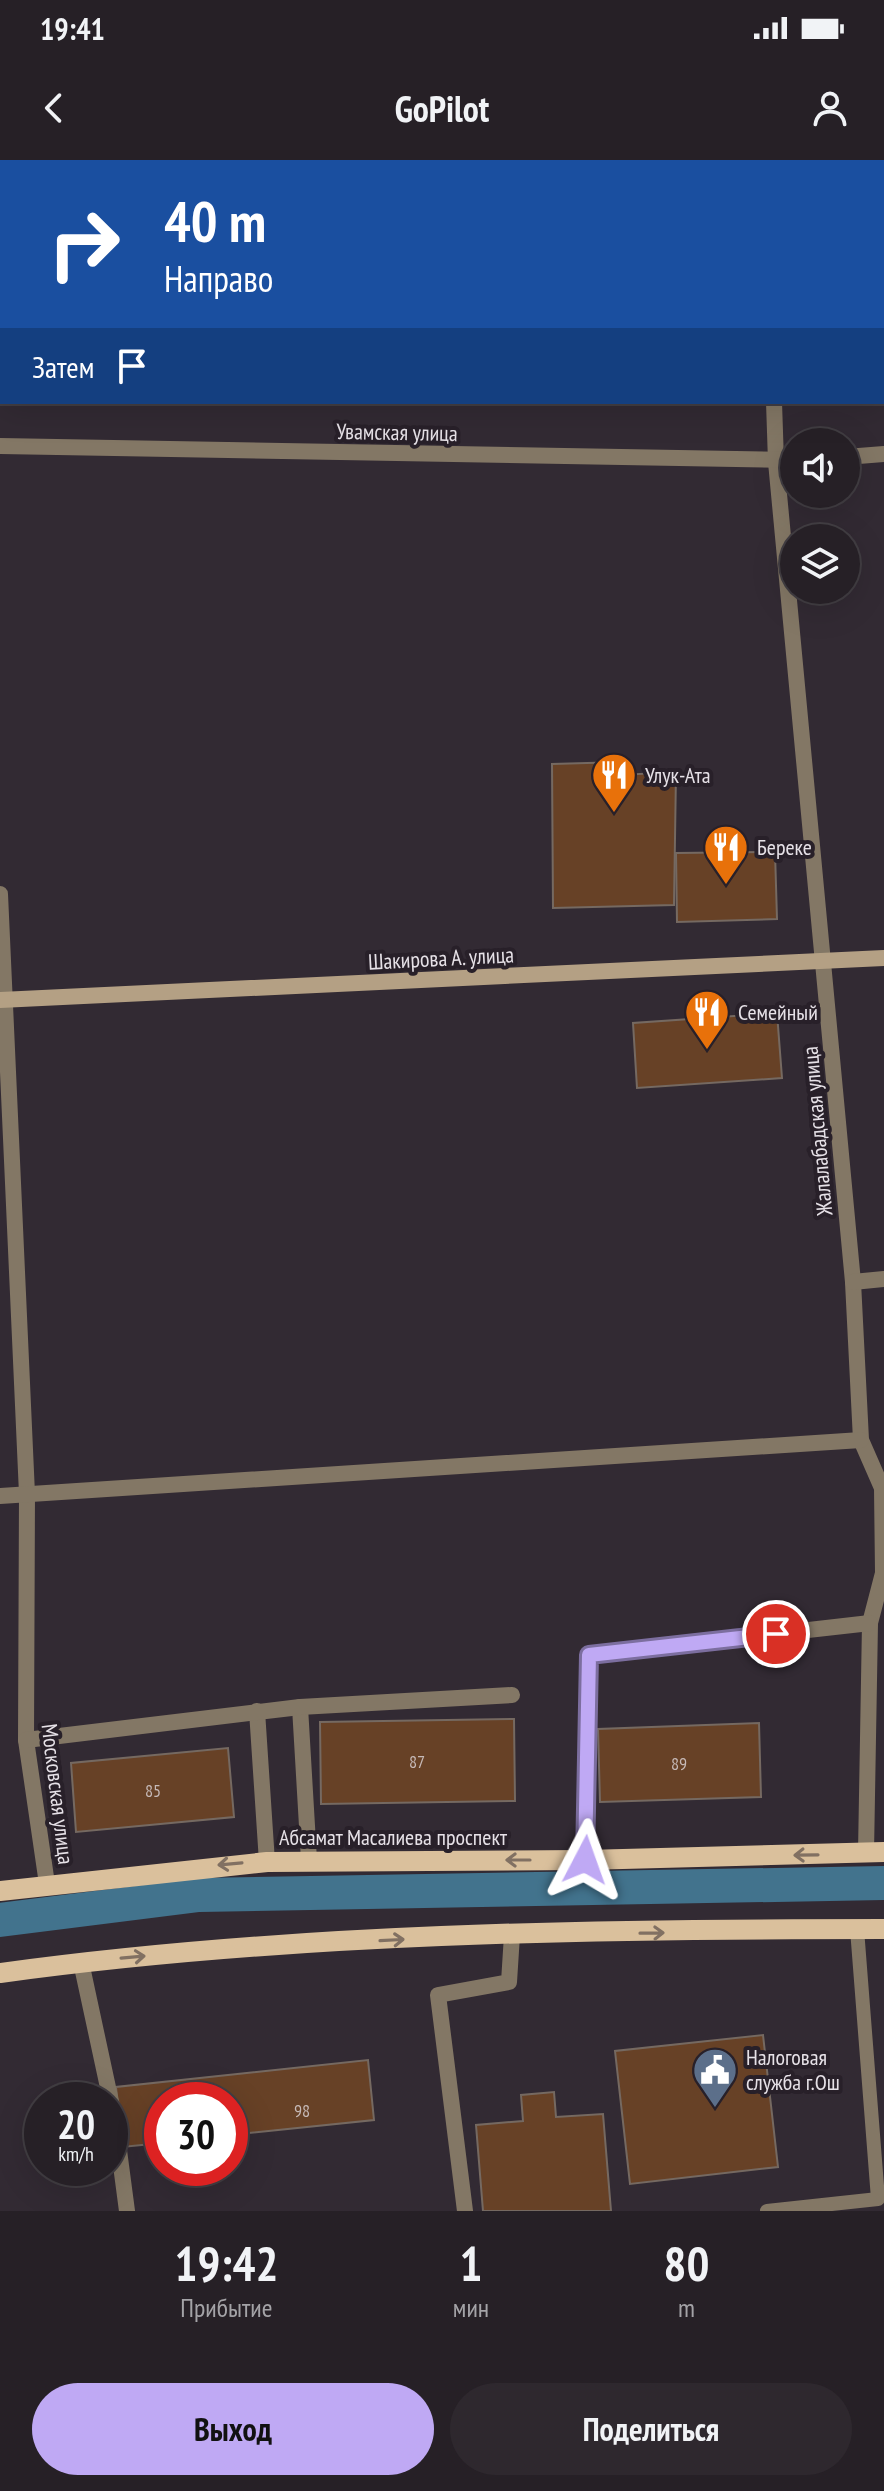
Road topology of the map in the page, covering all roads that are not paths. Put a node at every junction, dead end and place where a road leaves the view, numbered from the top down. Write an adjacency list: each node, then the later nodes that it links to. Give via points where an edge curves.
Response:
1 (774, 404): 5 (street, Жалалабадская улица)
2 (0, 446): 5 (street, Увамская улица)
3 (884, 454): 4 (street)
4 (860, 456)
5 (776, 462): 6 (street, Увамская улица); 9 (street, Жалалабадская улица)
6 (780, 462)
7 (0, 894): 10 (street, Московская улица)
8 (884, 958): 9 (main road, Шакирова А. улица)
9 (824, 962): 10 (main road, Шакирова А. улица); 12 (street, Жалалабадская улица)
10 (2, 1000): 14 (street, Московская улица)
11 (884, 1279): 12 (street)
12 (853, 1282): 13 (street, Жалалабадская улица)
13 (861, 1440): 14 (street); 16 (street, Жалалабадская улица, via 882,1488 883,1573)
14 (27, 1494): 15 (street); 20 (street, Московская улица)
15 (0, 1496)
16 (875, 1634): 21 (street, Жалалабадская улица); 23 (street, via 589,1655)
17 (512, 1695): 18 (street)
18 (300, 1707): 19 (street); 22 (street)
19 (257, 1711): 20 (street); 24 (street)
20 (26, 1740): 25 (street, Московская улица)
21 (875, 1853): 23 (main road, Абсамат Масалиева проспект, one-way to 23)
22 (309, 1860): 23 (main road, Абсамат Масалиева проспект, one-way to 22); 24 (main road, Абсамат Масалиева проспект)
23 (585, 1860)
24 (267, 1862): 25 (main road, Абсамат Масалиева проспект, one-way to 25)
25 (47, 1884): 26 (main road, Абсамат Масалиева проспект)
26 (0, 1891)
27 (857, 1929): 28 (main road); 29 (main road, one-way to 27); 34 (lane, via 878,2199)
28 (884, 1929)
29 (512, 1935): 30 (main road, one-way to 29, via 240,1947); 33 (street, via 509,1982 438,1995)
30 (81, 1962): 31 (main road); 32 (street, via 115,2120)
31 (0, 1973)
32 (127, 2211)
33 (465, 2211)
34 (767, 2211)

